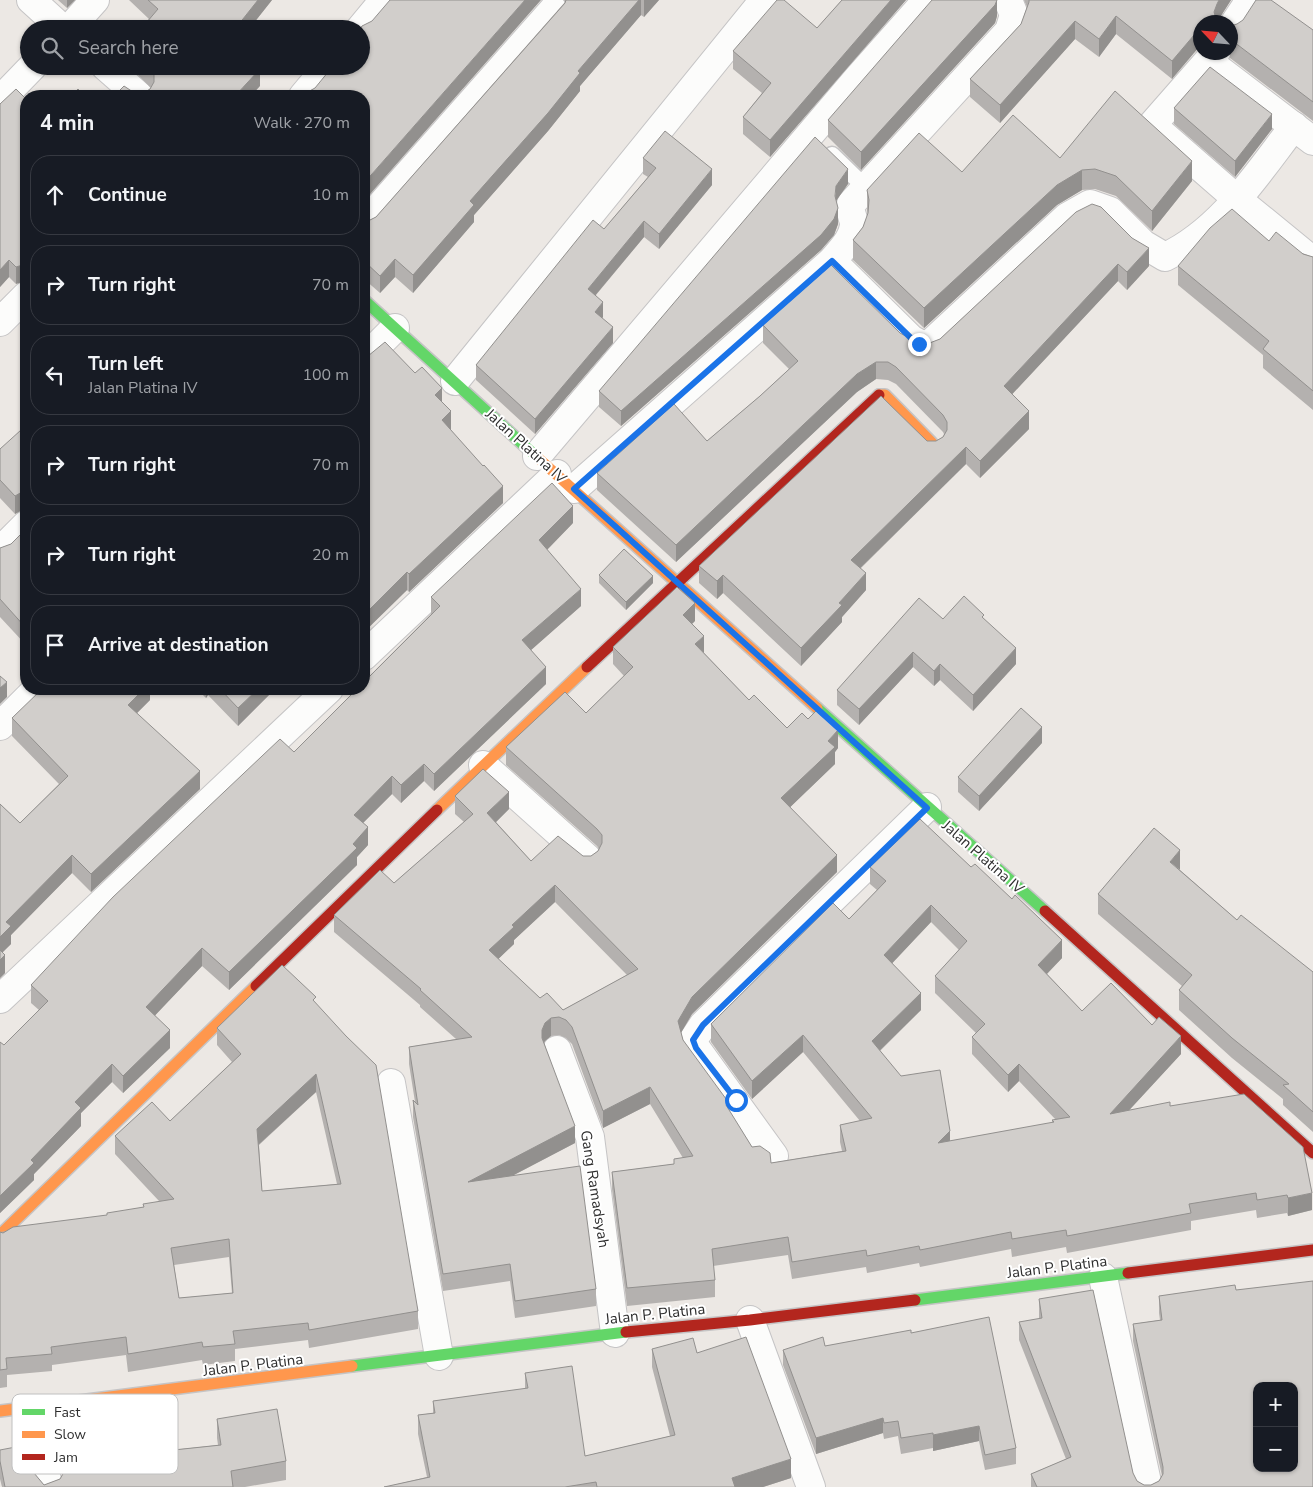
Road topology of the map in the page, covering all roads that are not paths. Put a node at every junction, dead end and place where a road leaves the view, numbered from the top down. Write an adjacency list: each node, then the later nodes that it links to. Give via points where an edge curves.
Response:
1 (31, 0): 10 (street)
2 (95, 0): 11 (street)
3 (384, 0): 12 (street)
4 (764, 0): 33 (street)
5 (927, 0): 22 (street)
6 (1008, 0): 23 (street, via 1014,16 1006,35)
7 (1250, 0): 9 (street)
8 (553, 10): 25 (street)
9 (1238, 18)
10 (53, 20)
11 (76, 20)
12 (367, 20)
13 (1209, 60): 24 (street, via 1152,125)
14 (1216, 60): 21 (street)
15 (24, 75): 20 (street)
16 (115, 75): 18 (street)
17 (320, 75): 19 (street)
18 (132, 90)
19 (308, 90)
20 (0, 100)
21 (1304, 133): 24 (street)
22 (810, 134): 23 (lane); 35 (street)
23 (866, 188): 26 (street, via 851,204 854,231)
24 (1238, 200): 26 (street, via 1188,246 1165,256 1142,244 1110,211 1090,204 1068,217 929,345 924,346 912,339); 27 (street)
25 (370, 217)
26 (832, 261): 36 (street)
27 (1313, 261)
28 (20, 302): 30 (street)
29 (370, 305): 31 (street, Jalan Platina IV)
30 (0, 322)
31 (395, 328): 32 (street); 33 (street, Jalan Platina IV)
32 (370, 353)
33 (455, 382): 35 (street, Jalan Platina IV)
34 (932, 443): 39 (street, via 894,402 880,394)
35 (537, 456): 36 (street, Jalan Platina IV)
36 (565, 481): 39 (street, Jalan Platina IV); 40 (street)
37 (20, 531): 38 (street)
38 (0, 551)
39 (676, 583): 44 (street); 45 (street, Jalan Platina IV)
40 (370, 651)
41 (31, 695): 43 (street)
42 (323, 695): 47 (street)
43 (0, 726)
44 (483, 765): 46 (street); 52 (street)
45 (927, 808): 50 (street, Jalan Platina IV, via 1121,978); 51 (street, via 703,1025 693,1040)
46 (587, 858)
47 (0, 999)
48 (557, 1050): 56 (street, Gang Ramadsyah, via 590,1137)
49 (391, 1083): 57 (street)
50 (1313, 1153)
51 (774, 1156)
52 (0, 1235)
53 (1313, 1250): 54 (street, Jalan P. Platina)
54 (1103, 1277): 55 (street, Jalan P. Platina); 62 (street)
55 (750, 1320): 56 (street, Jalan P. Platina); 61 (street)
56 (615, 1333): 57 (street, Jalan P. Platina)
57 (440, 1356): 58 (street, Jalan P. Platina)
58 (144, 1394)
59 (45, 1474): 60 (street)
60 (49, 1487)
61 (812, 1487)
62 (1148, 1487)

